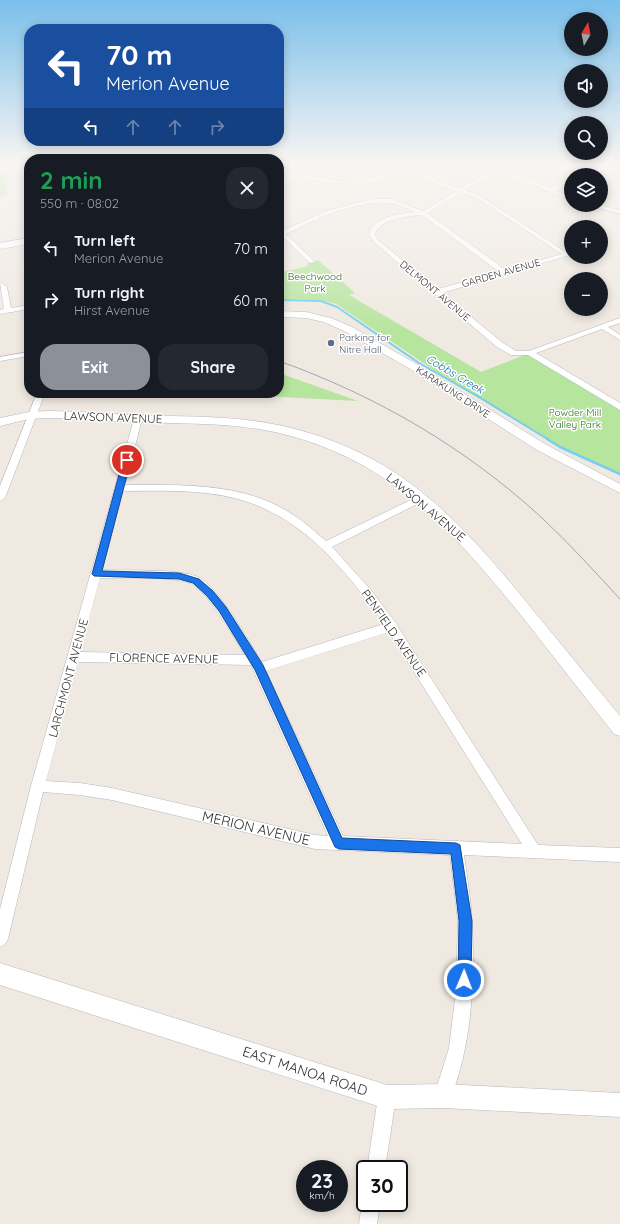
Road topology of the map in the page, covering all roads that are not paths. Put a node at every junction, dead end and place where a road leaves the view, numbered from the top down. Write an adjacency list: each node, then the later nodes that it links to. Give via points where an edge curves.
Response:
1 (311, 219): 5 (street)
2 (393, 219): 12 (street, DELMONT AVENUE, via 378,224 372,235)
3 (431, 219): 10 (street)
4 (512, 219): 10 (street, GARDEN AVENUE, via 567,255)
5 (284, 232)
6 (284, 237): 9 (street)
7 (24, 242): 8 (street)
8 (0, 246)
9 (312, 262)
10 (504, 273): 12 (street, GARDEN AVENUE)
11 (0, 284): 14 (street, via 4,287)
12 (436, 292): 20 (street, DELMONT AVENUE, via 500,345 514,353)
13 (24, 308): 14 (street)
14 (8, 310): 15 (street)
15 (0, 312)
16 (284, 314): 29 (street, KARAKUNG DRIVE, via 327,320 348,329 416,368 534,443)
17 (620, 320): 18 (street)
18 (603, 327): 19 (street); 20 (street)
19 (620, 338)
20 (530, 353): 24 (street)
21 (24, 355): 22 (street)
22 (0, 359)
23 (39, 398): 25 (street)
24 (620, 407)
25 (32, 415): 26 (street, LAWSON AVENUE); 27 (street, LAWSON AVENUE); 30 (street)
26 (138, 419): 28 (street, LARCHMONT AVENUE); 31 (street, LAWSON AVENUE, via 226,420 284,430 353,454 380,469)
27 (0, 422)
28 (120, 488): 32 (street, PENFIELD AVENUE, via 181,488 234,493 275,508); 33 (street, LARCHMONT AVENUE)
29 (620, 489)
30 (0, 498)
31 (420, 499): 32 (street); 37 (street, LAWSON AVENUE, via 463,538 503,583)
32 (325, 546): 34 (street, PENFIELD AVENUE, via 338,557)
33 (97, 574): 35 (street, LARCHMONT AVENUE); 36 (street, via 179,576 196,581 222,609)
34 (393, 626): 36 (street, FLORENCE AVENUE); 41 (street, PENFIELD AVENUE)
35 (74, 657): 36 (street, FLORENCE AVENUE); 38 (street, LARCHMONT AVENUE)
36 (256, 664): 39 (street)
37 (620, 729)
38 (38, 786): 39 (street, MERION AVENUE, via 112,794 315,842); 43 (street, LARCHMONT AVENUE)
39 (339, 844): 40 (street, MERION AVENUE)
40 (456, 849): 41 (street, MERION AVENUE); 45 (street, via 465,921 464,992 457,1048)
41 (536, 852): 42 (street, MERION AVENUE)
42 (620, 855)
43 (0, 939)
44 (0, 974): 46 (street, EAST MANOA ROAD)
45 (443, 1096): 46 (street, EAST MANOA ROAD); 47 (street, EAST MANOA ROAD)
46 (387, 1097): 48 (street)
47 (620, 1105)
48 (377, 1160)
49 (370, 1212): 50 (street)
50 (368, 1224)

